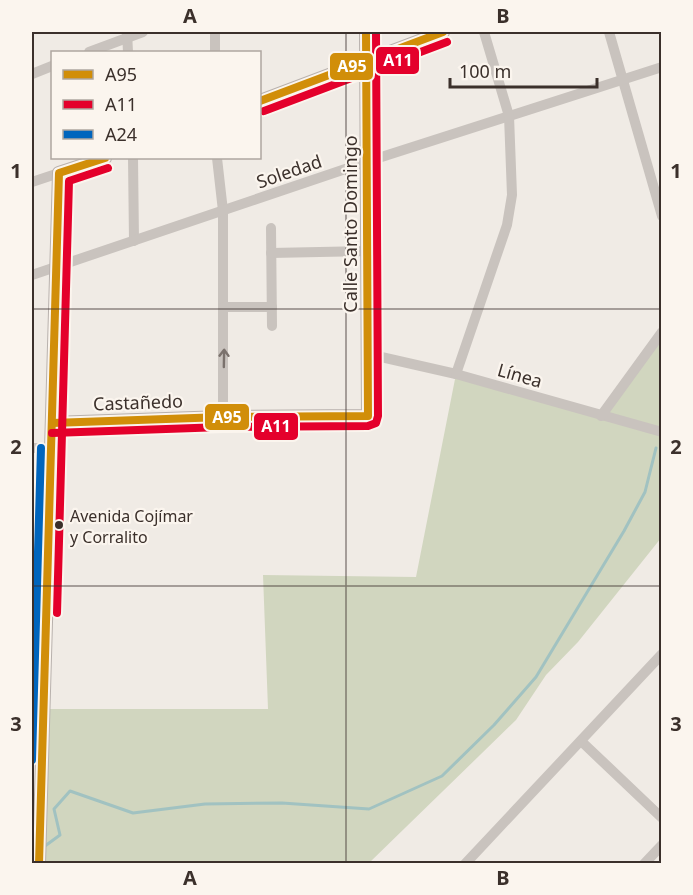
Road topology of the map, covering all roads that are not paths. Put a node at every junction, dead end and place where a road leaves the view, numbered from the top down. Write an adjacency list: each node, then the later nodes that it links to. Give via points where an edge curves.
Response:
1 (143, 32): 7 (street)
2 (216, 32): 10 (street)
3 (366, 32): 11 (main road, Calle Santo Domingo)
4 (443, 32): 11 (main road)
5 (484, 32): 17 (street)
6 (609, 32): 15 (street)
7 (127, 35): 8 (street); 9 (street)
8 (91, 51)
9 (128, 51)
10 (215, 51)
11 (366, 60): 16 (main road); 21 (main road, Calle Santo Domingo)
12 (51, 66): 14 (street)
13 (662, 67): 15 (street, Soledad)
14 (32, 74)
15 (623, 79): 17 (street, Soledad); 25 (street)
16 (261, 100)
17 (509, 116): 21 (street, Soledad); 37 (street, via 512,195 507,225)
18 (102, 159): 22 (main road)
19 (133, 159): 27 (street)
20 (217, 159): 24 (street)
21 (369, 160): 24 (street, Soledad); 28 (main road, Calle Santo Domingo)
22 (59, 173): 23 (street); 30 (main road)
23 (32, 182)
24 (222, 211): 27 (street, Soledad); 32 (street)
25 (662, 216)
26 (271, 228): 29 (street)
27 (134, 241): 30 (street, Soledad)
28 (368, 251): 29 (street); 36 (main road, Calle Santo Domingo)
29 (271, 253): 33 (street)
30 (57, 266): 31 (street, Soledad); 41 (main road)
31 (32, 275)
32 (224, 307): 33 (street); 40 (street, one-way to 32)
33 (272, 307): 34 (street)
34 (272, 326)
35 (662, 332): 39 (street)
36 (368, 354): 37 (street, Línea); 38 (main road, Calle Santo Domingo)
37 (456, 374): 39 (street, Línea)
38 (369, 416): 40 (main road, Castañedo)
39 (601, 416): 42 (street, Línea)
40 (223, 417): 41 (main road, Castañedo)
41 (52, 423): 44 (main road)
42 (662, 432)
43 (32, 448): 44 (street)
44 (51, 448): 46 (main road)
45 (32, 612): 46 (street)
46 (46, 613): 49 (main road)
47 (662, 654): 48 (street)
48 (581, 741): 50 (street); 53 (street)
49 (37, 777): 52 (main road)
50 (662, 818)
51 (662, 845): 54 (street)
52 (40, 858)
53 (465, 864)
54 (644, 864)

